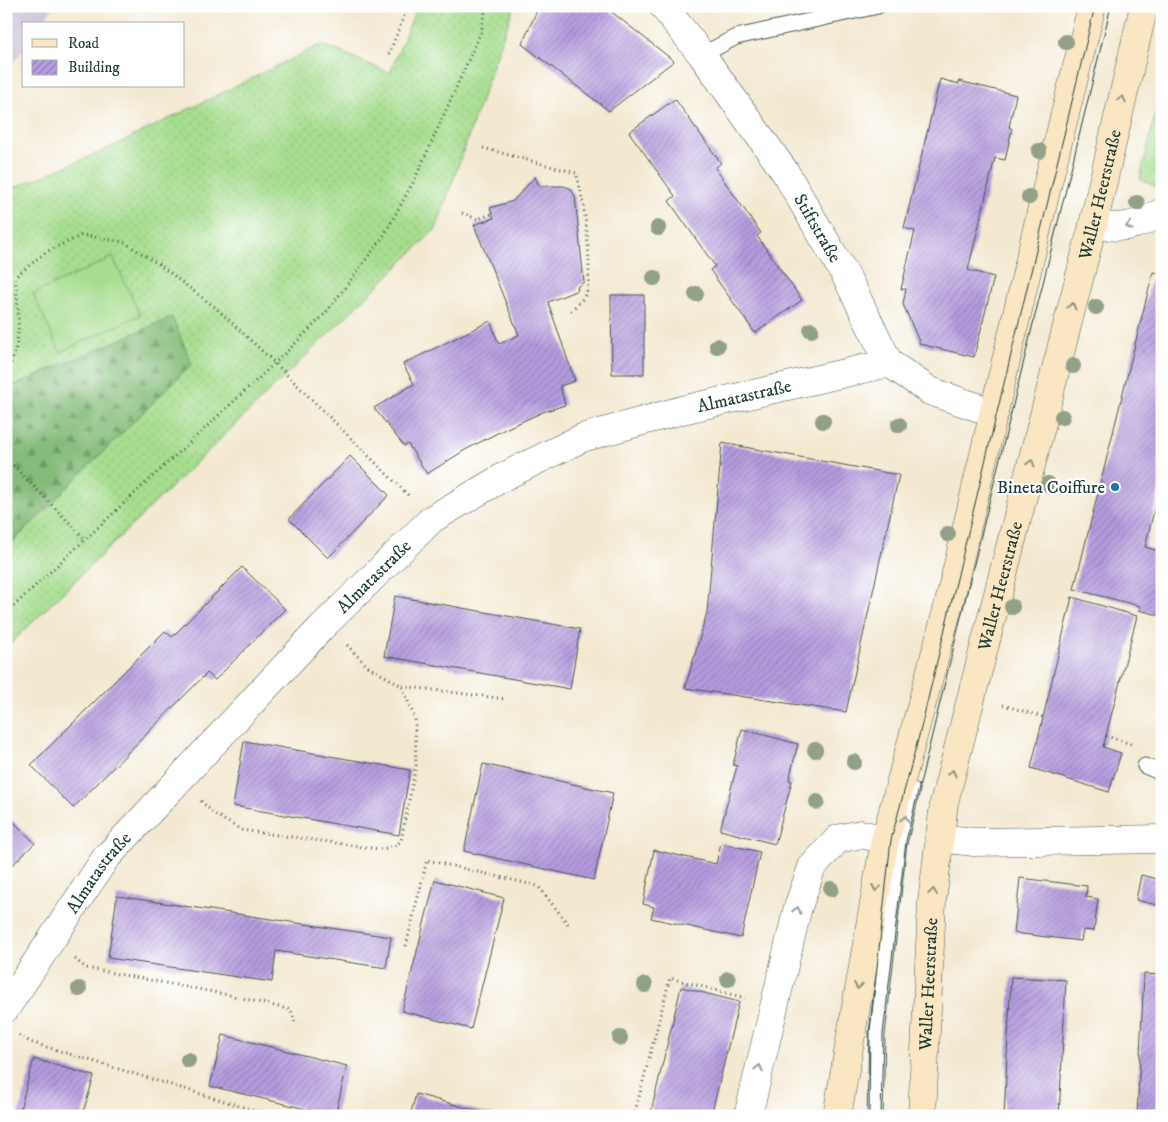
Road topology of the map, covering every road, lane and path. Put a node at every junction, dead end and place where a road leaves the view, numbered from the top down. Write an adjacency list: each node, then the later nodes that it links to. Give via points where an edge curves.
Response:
1 (408, 6): 8 (path)
2 (486, 6): 17 (path, via 482,32 415,178 384,237 325,314)
3 (663, 6): 9 (street, Stiftstraße)
4 (878, 6): 9 (lane, via 736,38)
5 (1092, 6): 19 (main road)
6 (1104, 6): 35 (lane, one-way to 6, via 899,843)
7 (1144, 6): 14 (main road, Waller Heerstraße, one-way to 7)
8 (389, 54)
9 (702, 55): 16 (street, Stiftstraße, via 785,172 847,278)
10 (484, 148): 15 (path, via 576,173 582,190 589,279 586,296)
11 (1162, 212): 14 (street, one-way to 14, via 1143,223 1119,229)
12 (462, 213): 13 (path, via 477,219)
13 (492, 214)
14 (1093, 225): 26 (main road, Waller Heerstraße, one-way to 14)
15 (568, 314)
16 (889, 363): 19 (street, Stiftstraße, via 930,391); 21 (street, Almatastraße, via 682,410 582,438 505,476)
17 (276, 364): 18 (path, via 216,308 158,264 124,242 82,235 46,252 15,277 19,328 14,359); 21 (path); 22 (path)
18 (6, 372)
19 (994, 413): 32 (main road, via 948,607)
20 (6, 458): 22 (path)
21 (432, 519): 24 (street, Almatastraße)
22 (86, 540): 23 (path)
23 (6, 613)
24 (326, 622): 25 (path, via 367,666); 31 (street, Almatastraße)
25 (402, 686): 27 (path); 31 (path, via 415,718 416,765 401,841 393,847 379,849 242,830 214,814)
26 (971, 695): 28 (path); 33 (main road, Waller Heerstraße, one-way to 26, via 944,803)
27 (506, 699)
28 (1043, 717)
29 (1145, 766): 30 (lane)
30 (1162, 773)
31 (179, 780): 37 (street, Almatastraße, via 105,860)
32 (888, 828): 35 (lane); 44 (street, one-way to 32, via 798,907 812,867 838,839); 45 (main road, one-way to 45)
33 (939, 838): 34 (street, via 974,842); 47 (main road, Waller Heerstraße, one-way to 33, via 932,902)
34 (1162, 839)
35 (896, 867): 46 (lane, via 877,1034)
36 (568, 924): 38 (path, via 538,886 427,860)
37 (51, 941): 40 (street, Almatastraße); 41 (path, via 86,968 291,1010)
38 (406, 946)
39 (744, 998): 43 (path, via 670,978)
40 (10, 1020): 42 (path, via 30,1042)
41 (296, 1026)
42 (273, 1116)
43 (634, 1116)
44 (748, 1116)
45 (837, 1116)
46 (875, 1116)
47 (922, 1116)

